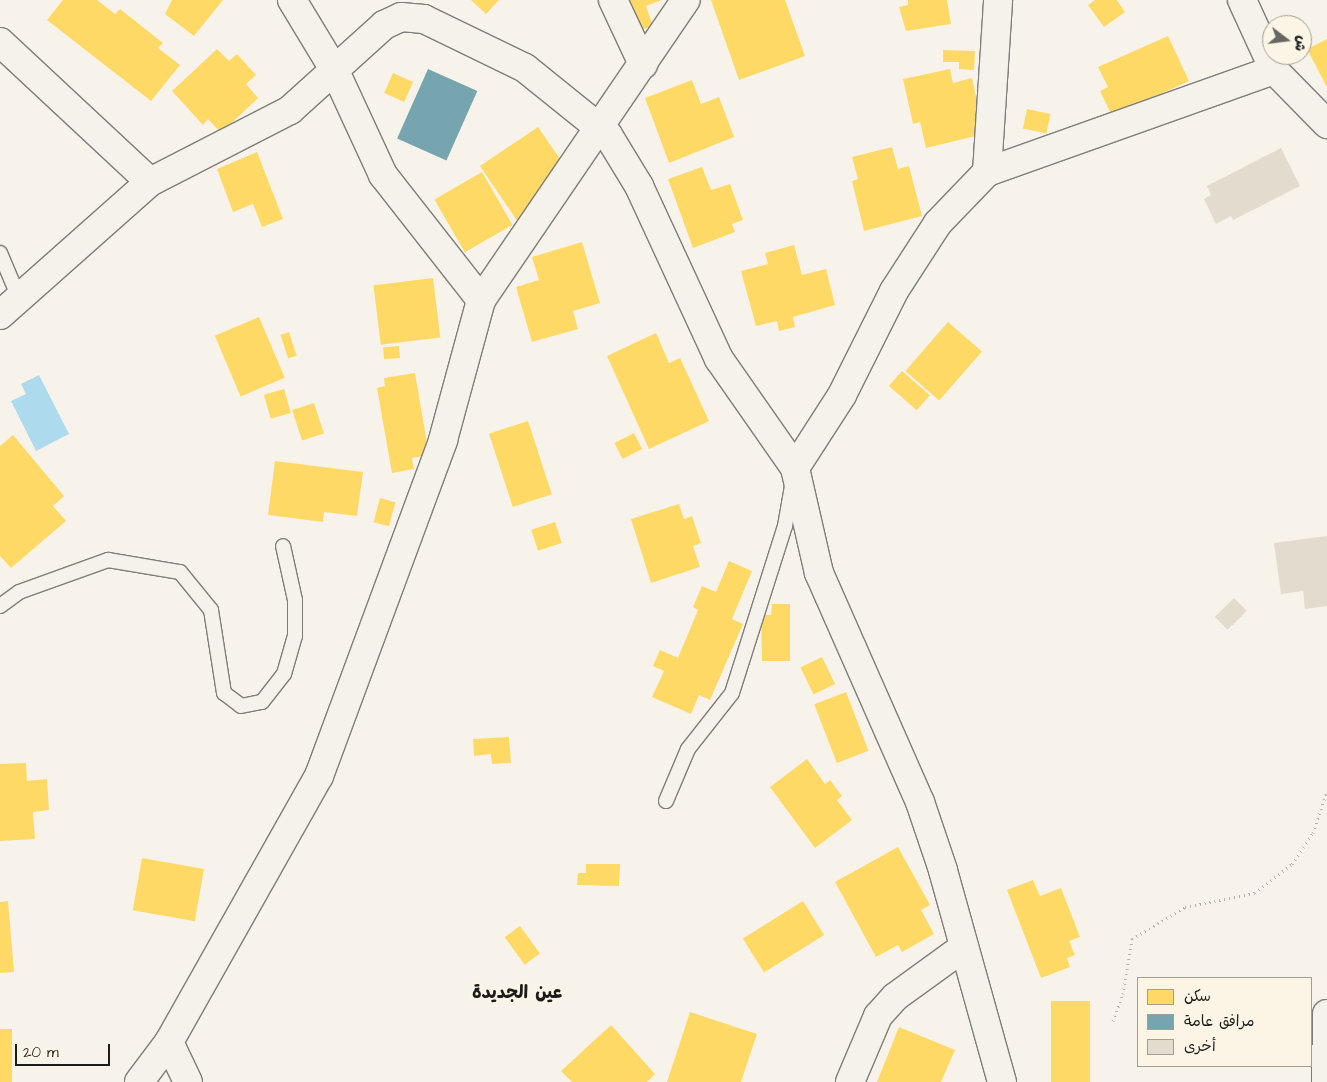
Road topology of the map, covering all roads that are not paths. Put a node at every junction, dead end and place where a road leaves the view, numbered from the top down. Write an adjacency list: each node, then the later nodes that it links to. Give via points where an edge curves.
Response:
1 (292, 0): 9 (street)
2 (613, 0): 7 (street)
3 (686, 0): 7 (street)
4 (998, 0): 12 (street)
5 (1242, 0): 8 (street)
6 (0, 42): 13 (street)
7 (642, 64): 11 (street)
8 (1274, 70): 10 (street); 12 (street)
9 (335, 71): 11 (street, via 384,25 401,17 424,19 478,41 525,68); 13 (street, via 290,110); 15 (street, via 383,175)
10 (1327, 124)
11 (597, 127): 15 (street, via 575,168); 17 (street, via 608,135 638,186 719,360)
12 (987, 172): 17 (street, via 933,230 894,292 842,395)
13 (150, 182): 16 (street)
14 (0, 253): 16 (lane)
15 (481, 300): 23 (street, via 443,440 319,776)
16 (9, 306)
17 (795, 468): 20 (lane, via 785,526 732,693 688,749); 21 (street, via 819,573 920,802)
18 (283, 546): 19 (lane, via 295,600 295,636 284,674 262,702 241,706 224,693 211,610 180,572 108,560 19,592)
19 (0, 606)
20 (666, 801)
21 (964, 948): 26 (street, via 896,997 878,1016); 27 (street)
22 (1327, 1014): 28 (street)
23 (170, 1042): 24 (street); 25 (street)
24 (139, 1082)
25 (188, 1082)
26 (850, 1082)
27 (1002, 1082)
28 (1326, 1082)

